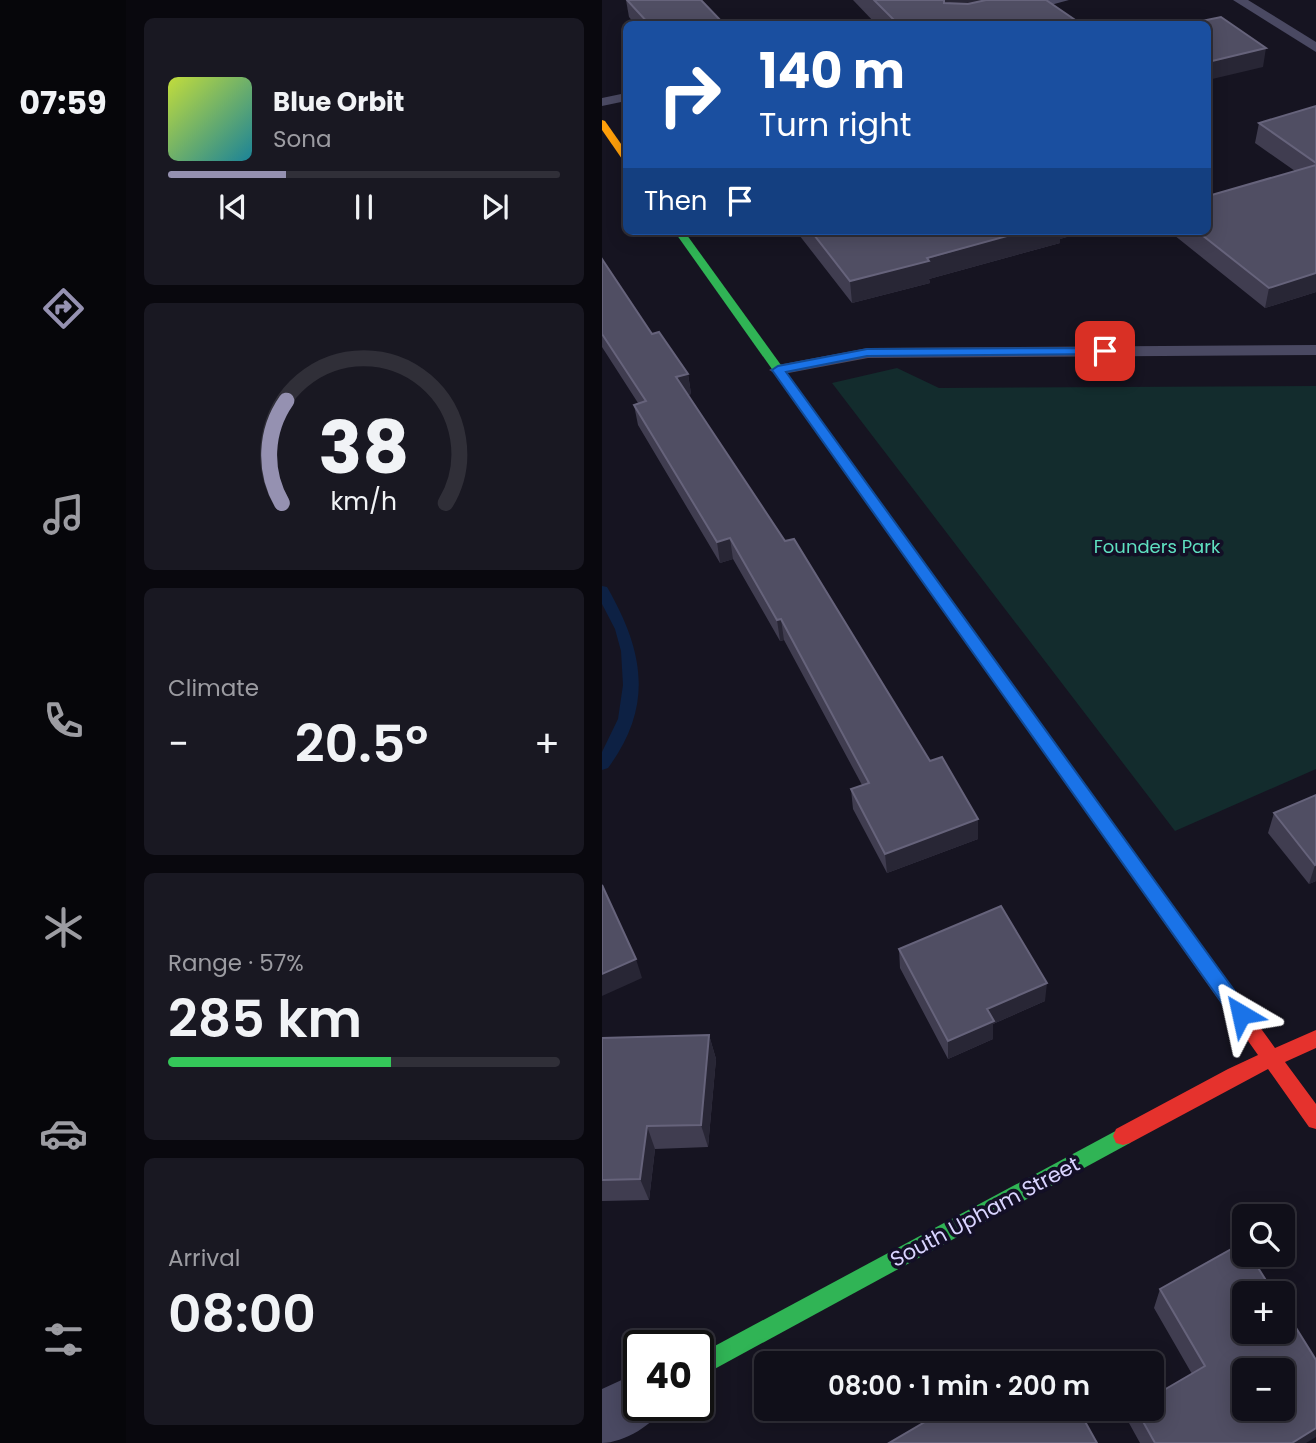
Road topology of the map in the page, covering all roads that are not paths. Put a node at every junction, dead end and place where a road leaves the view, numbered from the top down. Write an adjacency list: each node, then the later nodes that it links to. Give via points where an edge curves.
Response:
1 (1063, 0): 3 (lane)
2 (1239, 0): 4 (lane)
3 (1014, 11)
4 (1316, 48)
5 (623, 98): 6 (lane)
6 (602, 102)
7 (602, 123): 8 (street)
8 (623, 153)
9 (682, 235): 11 (street)
10 (1316, 350): 11 (lane, via 867,352)
11 (778, 370): 13 (street)
12 (1316, 1039): 13 (street, South Upham Street)
13 (1273, 1059): 14 (street); 15 (street, South Upham Street, via 1235,1075)
14 (1316, 1120)
15 (714, 1358)
16 (623, 1408): 17 (street)
17 (602, 1419)

